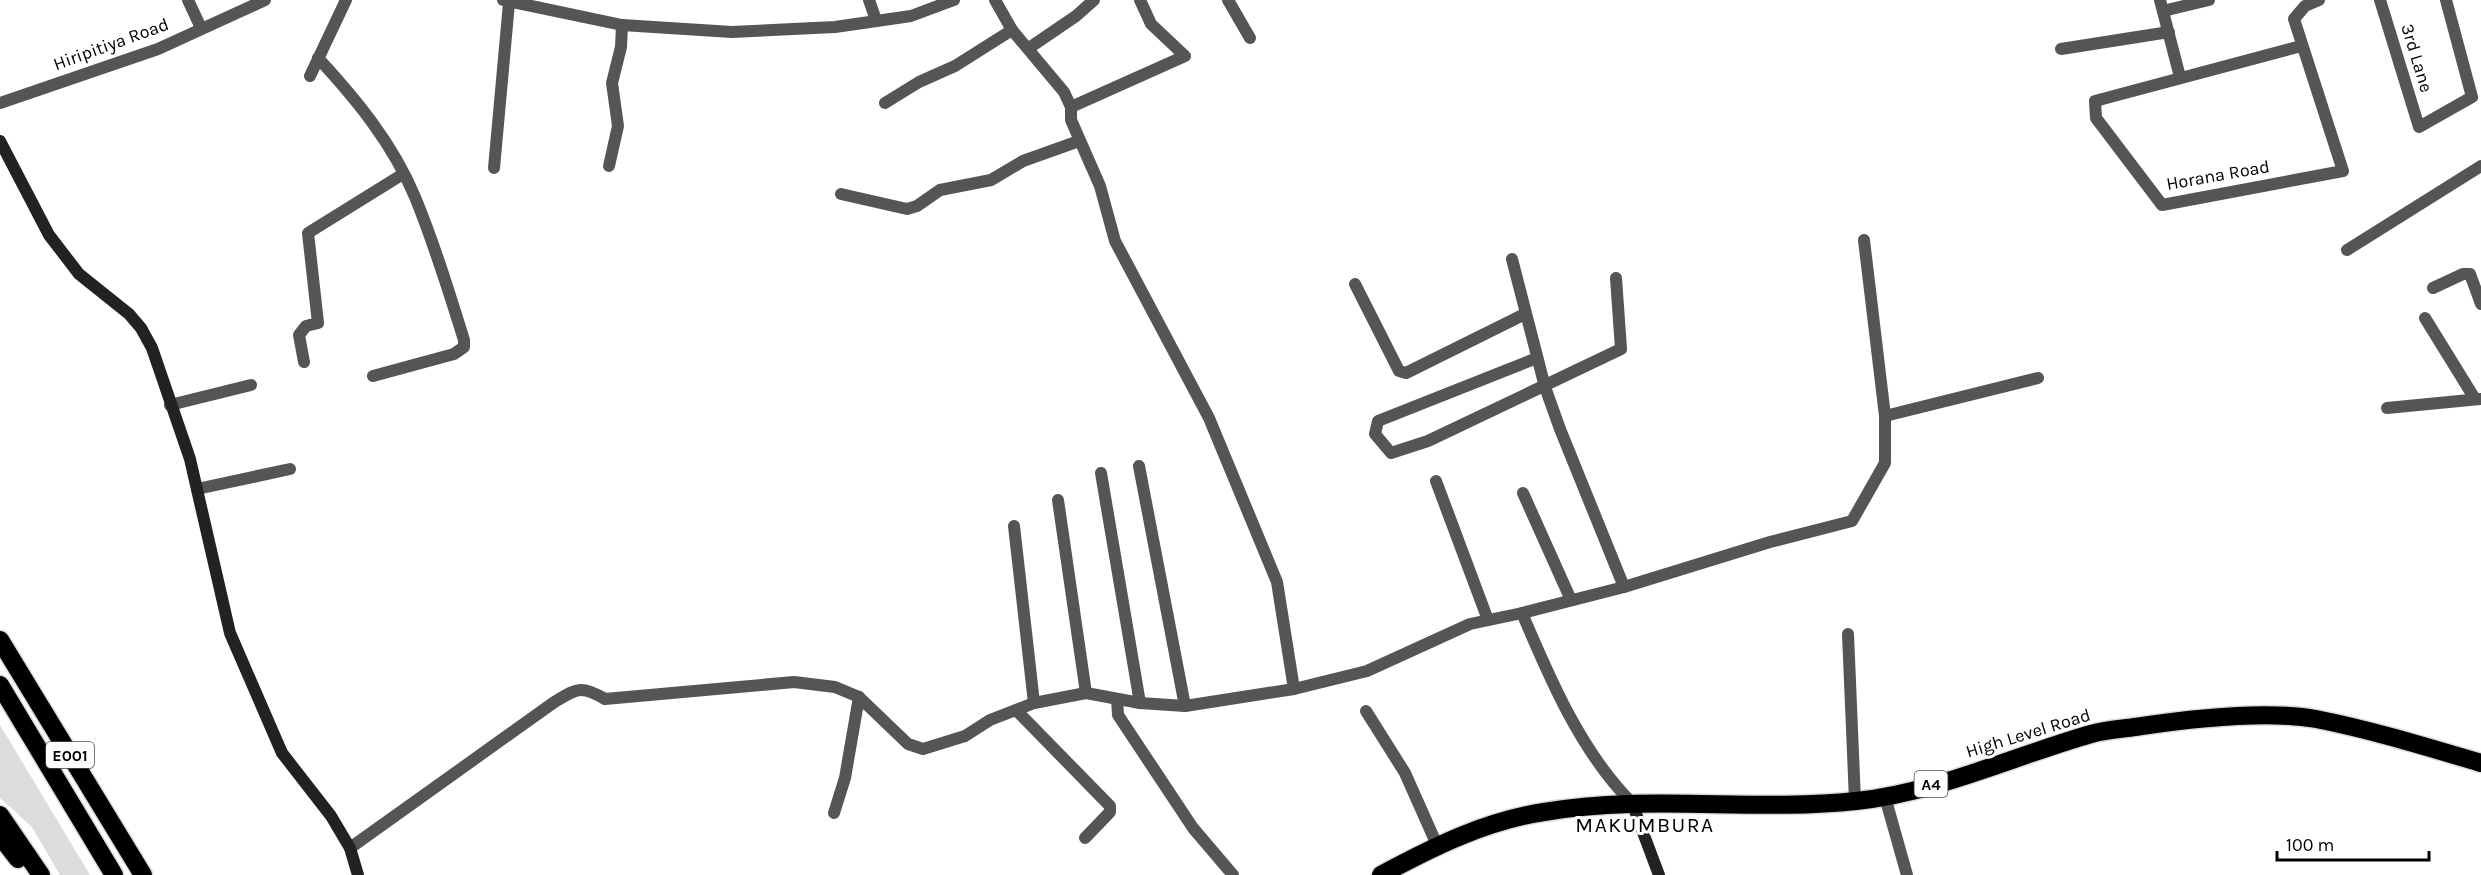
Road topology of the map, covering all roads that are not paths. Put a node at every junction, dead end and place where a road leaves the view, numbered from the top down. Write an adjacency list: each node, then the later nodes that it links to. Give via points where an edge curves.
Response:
1 (188, 0): 18 (street)
2 (265, 0): 18 (street, Hiripitiya Road)
3 (345, 0): 25 (street)
4 (869, 0): 16 (street)
5 (954, 0): 16 (street, via 911,16)
6 (995, 0): 19 (street)
7 (1094, 0): 23 (street)
8 (1140, 0): 30 (street, via 1150,24 1185,56)
9 (1228, 0): 21 (street)
10 (2209, 0): 15 (street)
11 (2319, 0): 22 (street, Horana Road, via 2305,6 2294,20)
12 (2380, 0): 13 (street, 3rd Lane, via 2419,127 2472,97)
13 (2446, 0)
14 (506, 2): 17 (street); 35 (street)
15 (2161, 5): 20 (street)
16 (876, 20): 17 (street, via 835,27 732,32)
17 (622, 25): 33 (street, via 612,83 618,126)
18 (201, 28): 28 (street, Hiripitiya Road, via 158,49)
19 (1012, 30): 23 (street); 29 (street, via 956,66)
20 (2169, 32): 24 (street); 27 (street)
21 (1250, 38)
22 (2301, 46): 27 (street, Horana Road); 27 (street, Horana Road, via 2343,171 2162,205 2096,118 2095,101)
23 (1029, 48): 30 (street)
24 (2061, 49)
25 (318, 58): 26 (street); 36 (street, via 379,130)
26 (310, 76)
27 (2180, 77)
28 (0, 103)
29 (885, 103)
30 (1071, 107): 31 (street)
31 (1079, 141): 37 (street, via 1023,161 991,180 940,189 907,209); 72 (street, via 1100,186 1115,241 1209,418 1277,582)
32 (2, 149): 54 (street, via 49,235 79,274 141,328 152,348)
33 (609, 166)
34 (2481, 166): 39 (street)
35 (494, 168)
36 (403, 174): 48 (street, via 309,233 318,323 306,326 298,335); 49 (street, via 436,254 464,347 454,354)
37 (841, 194)
38 (1864, 240): 56 (street)
39 (2347, 250)
40 (1512, 259): 45 (street)
41 (1616, 278): 52 (street, via 1621,349)
42 (1355, 284): 45 (street, via 1399,371 1406,373)
43 (2433, 288): 44 (street, via 2470,274)
44 (2481, 304)
45 (1525, 314): 47 (street)
46 (2425, 318): 53 (street)
47 (1537, 358): 52 (street); 52 (street, via 1378,421 1375,434 1391,453 1428,441)
48 (304, 362)
49 (373, 376)
50 (2038, 378): 56 (street)
51 (251, 385): 54 (street)
52 (1545, 387): 65 (street)
53 (2478, 399): 55 (street)
54 (170, 405): 61 (street)
55 (2387, 408)
56 (1885, 416): 65 (street, via 1885,463 1852,521)
57 (1139, 466): 78 (street)
58 (290, 469): 61 (street)
59 (1101, 473): 77 (street)
60 (1436, 481): 68 (street)
61 (197, 489): 92 (street, via 230,633 282,753 331,816)
62 (1523, 493): 66 (street)
63 (1058, 500): 73 (street)
64 (1014, 526): 76 (street)
65 (1624, 587): 66 (street)
66 (1571, 600): 67 (street)
67 (1522, 613): 68 (street); 86 (street, via 1569,714)
68 (1488, 620): 72 (street, via 1470,624 1367,671)
69 (1848, 634): 84 (street)
70 (0, 640): 96 (highway, E001)
71 (0, 685): 95 (highway, E001)
72 (1294, 689): 78 (street)
73 (1086, 693): 75 (street); 76 (street)
74 (859, 697): 79 (street, via 908,744 923,749 965,736 990,720); 87 (street, via 845,778); 92 (street, via 835,687 794,682 605,699 589,689 577,689)
75 (1117, 699): 77 (street); 98 (street, via 1118,715 1193,828)
76 (1034, 703): 79 (street)
77 (1140, 703): 78 (street)
78 (1185, 706)
79 (1017, 711): 90 (street, via 1110,806 1110,812)
80 (1366, 711): 91 (street, via 1405,773)
81 (2095, 737): 82 (highway, High Level Road / A4, via 2181,720 2253,716 2314,719); 83 (highway, High Level Road / A4, via 2182,726 2299,724 2340,730); 84 (highway, High Level Road / A4, via 1895,796); 85 (highway, High Level Road / A4)
82 (2481, 763)
83 (2481, 770)
84 (1855, 801): 86 (highway, High Level Road / A4)
85 (1887, 804): 86 (highway, High Level Road / A4, via 1768,812); 102 (street)
86 (1632, 807): 91 (highway, High Level Road / A4, via 1544,812 1475,830); 100 (highway, High Level Road / A4, via 1545,818 1477,836); 101 (street)
87 (834, 813)
88 (0, 815): 94 (highway)
89 (0, 836): 93 (highway)
90 (1085, 838)
91 (1437, 845): 99 (highway, High Level Road / A4)
92 (350, 848): 97 (street)
93 (30, 875)
94 (41, 875)
95 (114, 875)
96 (143, 875)
97 (358, 875)
98 (1233, 875)
99 (1381, 875)
100 (1394, 875)
101 (1659, 875)
102 (1906, 875)

